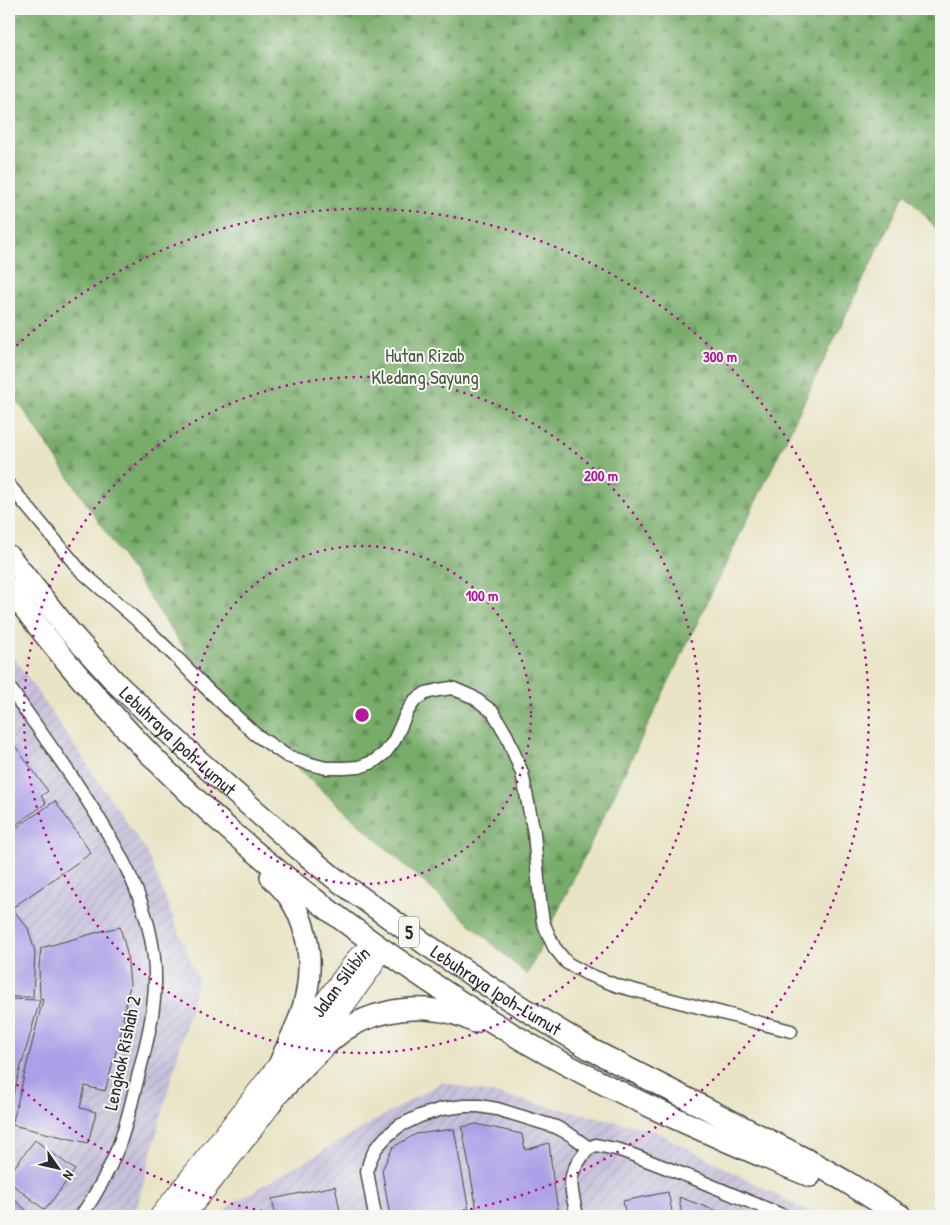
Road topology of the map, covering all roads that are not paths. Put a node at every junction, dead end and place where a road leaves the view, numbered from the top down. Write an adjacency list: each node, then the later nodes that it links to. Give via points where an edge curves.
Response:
1 (9, 485): 8 (street, via 80,570 148,630 255,734 287,756 326,768 359,767 385,753 415,700 426,693 452,688 473,697 493,712 522,773 534,833 543,922 554,947 567,963 618,986)
2 (9, 556): 4 (highway, Lebuhraya Ipoh-Lumut / 5)
3 (9, 588): 6 (highway, Lebuhraya Ipoh-Lumut / 5, via 135,738)
4 (117, 684): 7 (highway, via 154,728 218,794 372,923); 10 (highway, Lebuhraya Ipoh-Lumut / 5, via 200,762 333,877 417,938)
5 (9, 687): 15 (street, Lengkok Rishah 2, via 115,846 136,888 154,959 153,1010 128,1114 103,1181)
6 (213, 814): 7 (highway, Lebuhraya Ipoh-Lumut / 5, via 267,861); 11 (highway, via 289,896 308,941 305,999)
7 (377, 946): 9 (highway, Lebuhraya Ipoh-Lumut / 5); 10 (highway, via 396,943 412,948 525,1020); 11 (main road, Jalan Silibin, via 358,957); 12 (main road, Jalan Silibin, via 372,967)
8 (791, 1031)
9 (531, 1045): 12 (highway, via 453,1013 418,1009 396,1011 361,1021 345,1030); 14 (highway, Lebuhraya Ipoh-Lumut / 5, via 608,1086 728,1142)
10 (590, 1049): 14 (highway, Lebuhraya Ipoh-Lumut / 5, via 845,1181)
11 (280, 1063): 16 (main road, Jalan Silibin)
12 (282, 1089): 17 (main road, Jalan Silibin)
13 (589, 1148): 18 (street, via 549,1125 497,1110 479,1106 442,1109 399,1126 376,1148 367,1171); 19 (street, via 572,1174); 20 (street, via 605,1146 638,1157)
14 (894, 1212)
15 (80, 1216)
16 (160, 1216)
17 (184, 1216)
18 (375, 1216)
19 (577, 1216)
20 (784, 1216)

